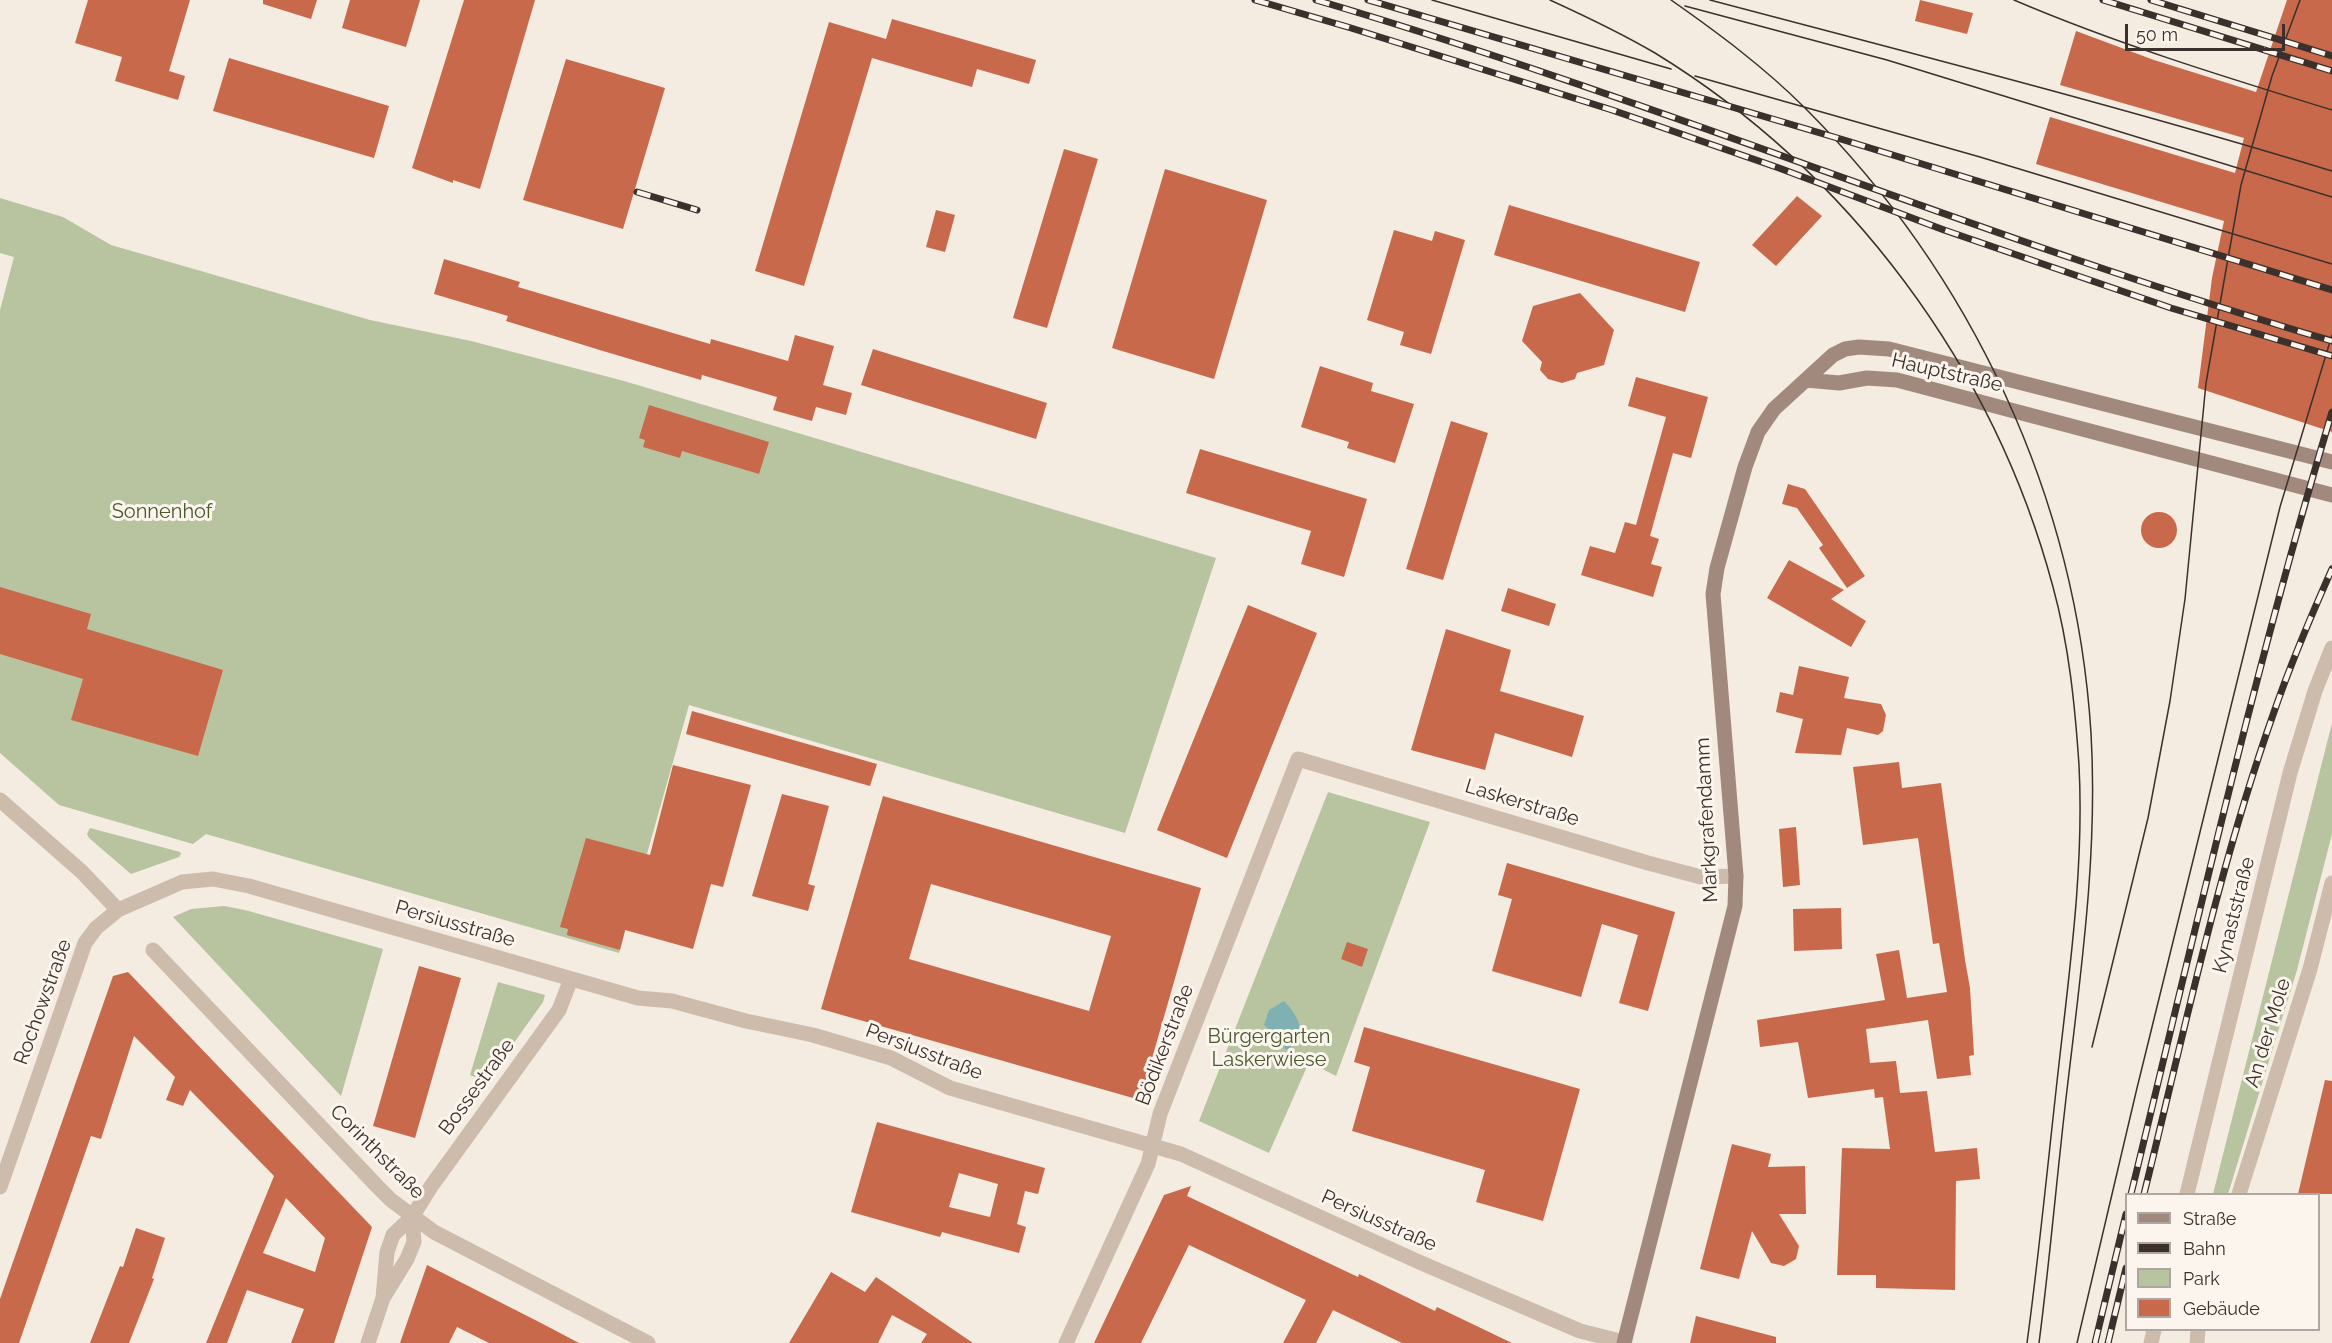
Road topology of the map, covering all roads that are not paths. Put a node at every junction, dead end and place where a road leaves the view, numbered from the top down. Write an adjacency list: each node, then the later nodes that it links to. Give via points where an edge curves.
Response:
1 (1806, 380): 2 (main road, Hauptstraße, via 1845,349 1889,349); 3 (main road, Hauptstraße, via 1897,380); 7 (main road, Markgrafendamm, via 1774,409 1752,445 1714,580 1713,611)
2 (2332, 462)
3 (2332, 495)
4 (2332, 648): 14 (street, Kynaststraße, via 2290,773)
5 (1298, 759): 7 (street, Laskerstraße, via 1648,863 1701,877); 12 (street, Bödikerstraße, via 1160,1114)
6 (0, 800): 9 (street, via 82,872)
7 (1736, 876): 18 (main road, Markgrafendamm, via 1733,916)
8 (2332, 883): 15 (street, An der Mole, via 2310,969)
9 (118, 910): 11 (street, Persiusstraße, via 183,882 213,879 260,889); 13 (street, Rochowstraße, via 85,943)
10 (153, 950): 16 (street, Corinthstraße, via 377,1186)
11 (571, 979): 12 (street, Persiusstraße, via 638,998 672,1001 813,1035 891,1058 950,1088); 16 (street, Bossestraße, via 562,1005)
12 (1152, 1146): 18 (street, Persiusstraße, via 1181,1154 1580,1331); 21 (street, Bödikerstraße, via 1148,1164)
13 (0, 1187)
14 (2187, 1193)
15 (2239, 1193)
16 (412, 1217): 17 (street, Bossestraße, via 414,1242); 17 (street, Bossestraße, via 393,1235 387,1252); 20 (street, Corinthstraße)
17 (383, 1298): 19 (street, Bossestraße)
18 (1624, 1342)
19 (368, 1343)
20 (648, 1343)
21 (1066, 1343)

